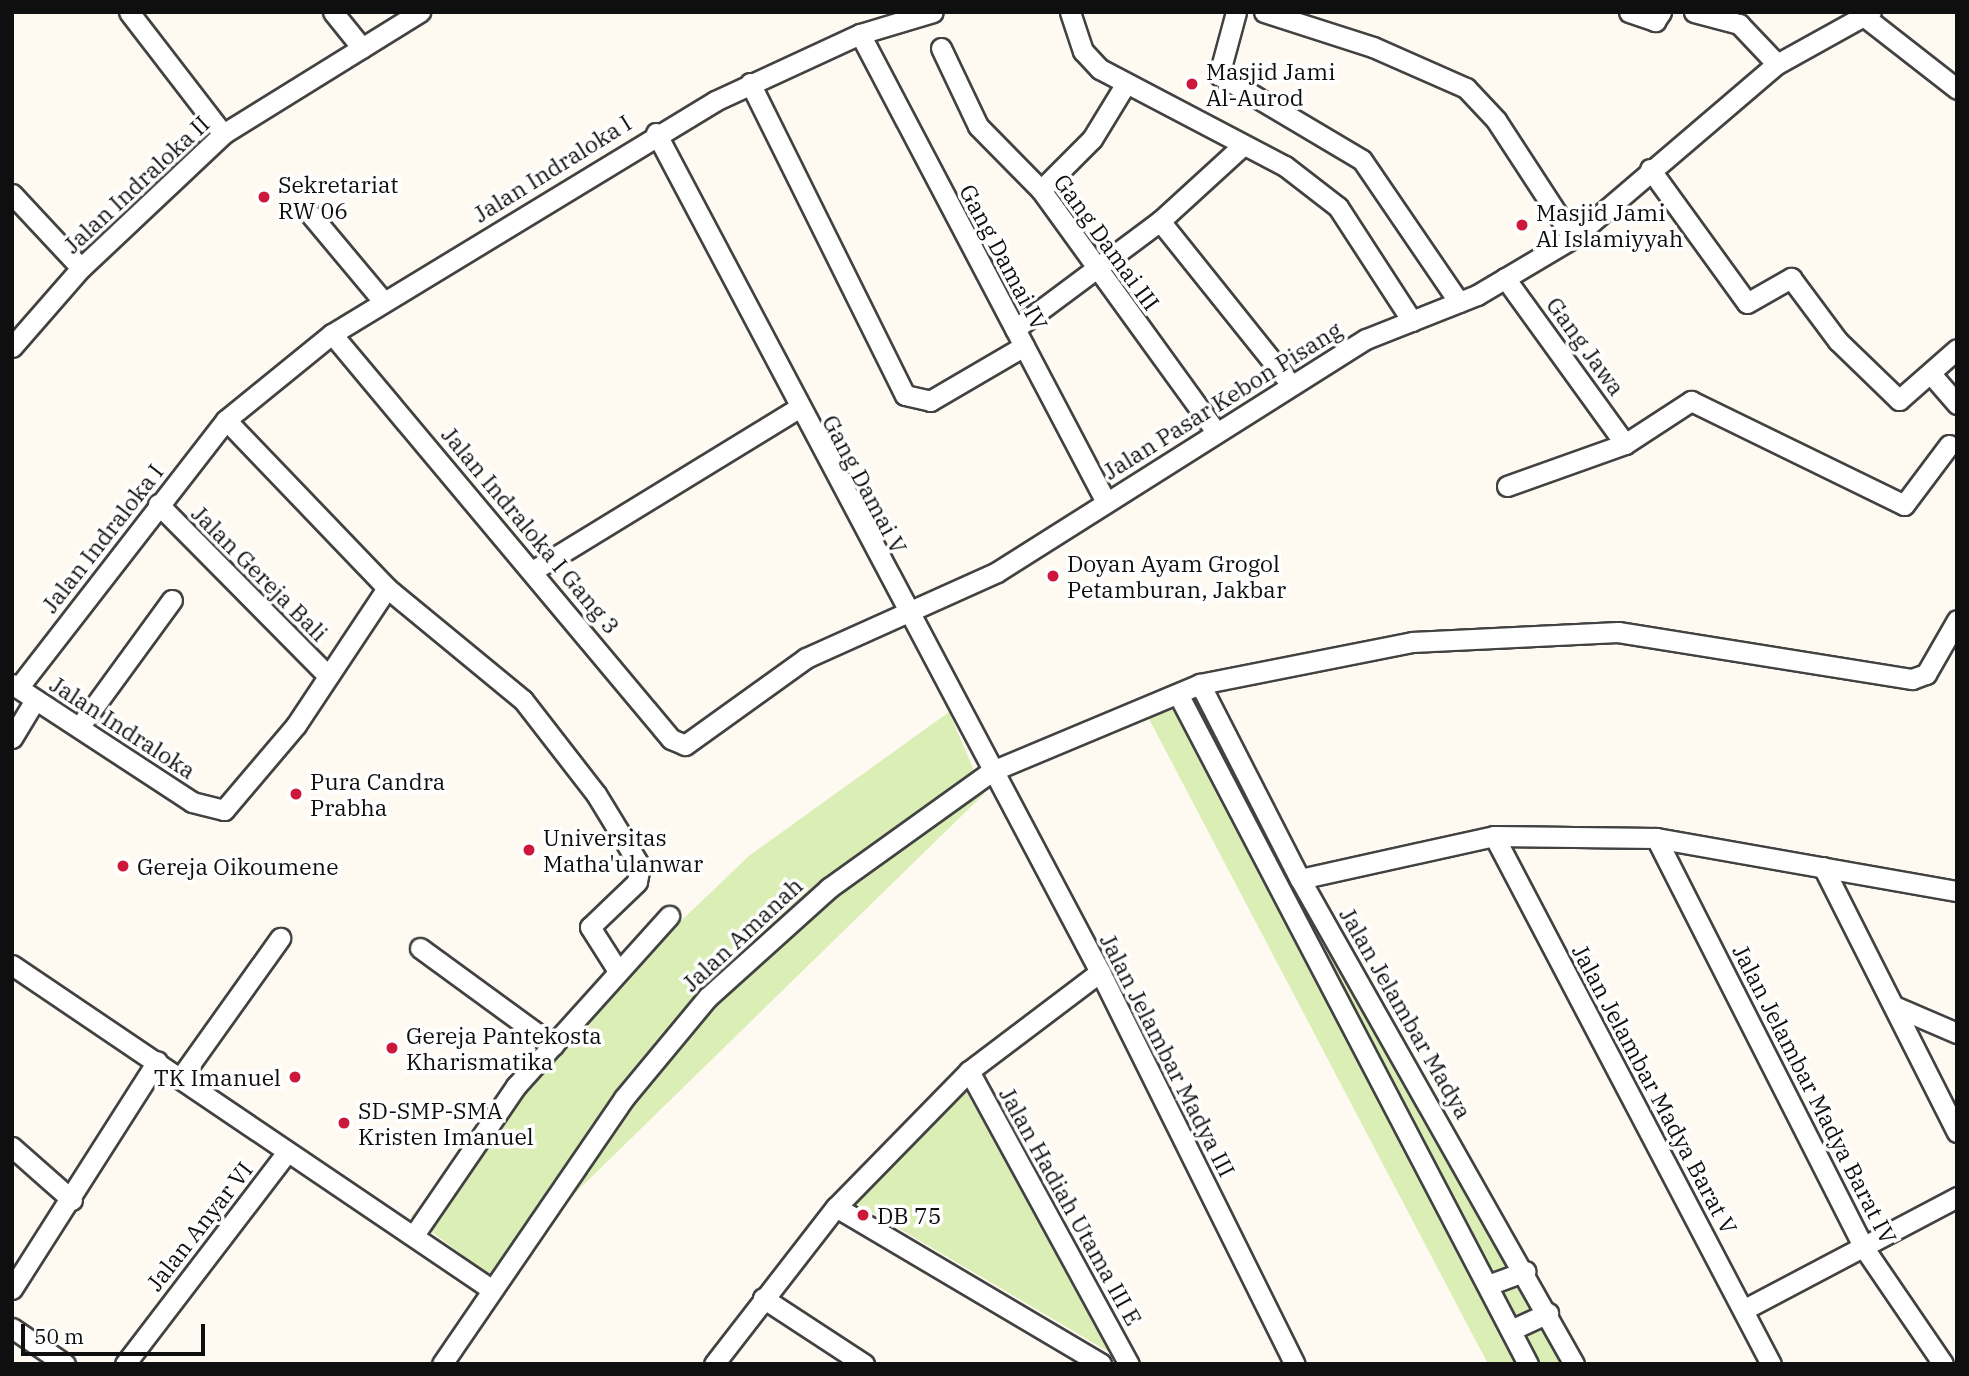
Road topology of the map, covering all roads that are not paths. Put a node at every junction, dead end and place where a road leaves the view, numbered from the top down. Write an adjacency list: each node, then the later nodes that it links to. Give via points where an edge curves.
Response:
1 (129, 12): 20 (street)
2 (333, 12): 13 (street)
3 (420, 12): 13 (street, Jalan Indraloka II)
4 (933, 12): 12 (street, Jalan Indraloka I)
5 (1070, 12): 17 (street, via 1083,51)
6 (1236, 12): 32 (street, via 1219,75 1362,160)
7 (1264, 12): 27 (street, via 1373,47 1466,88 1496,120)
8 (1629, 12): 9 (street, via 1655,21)
9 (1661, 12)
10 (1694, 12): 15 (street, via 1739,24)
11 (1856, 16): 15 (street, Jalan Pasar Kebon Pisang); 18 (street)
12 (860, 34): 16 (street, Jalan Indraloka I); 34 (street, Gang Damai IV)
13 (362, 48): 20 (street, Jalan Indraloka II)
14 (941, 48): 23 (street, Gang Damai III, via 978,126)
15 (1777, 64): 22 (street, Jalan Pasar Kebon Pisang)
16 (750, 83): 19 (street, Jalan Indraloka I); 36 (street, via 905,395 930,401)
17 (1125, 85): 21 (street); 23 (street, via 1091,139)
18 (1957, 89)
19 (656, 133): 31 (street, Jalan Indraloka I); 42 (street, Gang Damai V)
20 (222, 134): 28 (street, Jalan Indraloka II)
21 (1242, 146): 26 (street); 33 (street, via 1284,166 1338,207)
22 (1650, 169): 27 (street, Jalan Pasar Kebon Pisang); 39 (street, via 1749,305 1791,278 1838,341 1899,400)
23 (1041, 190): 29 (street, Gang Damai III)
24 (12, 194): 28 (street)
25 (311, 215): 31 (street)
26 (1160, 222): 29 (street); 40 (street)
27 (1573, 238): 30 (street, Jalan Pasar Kebon Pisang)
28 (81, 268): 37 (street, Jalan Indraloka II)
29 (1097, 272): 34 (street); 44 (street, Gang Damai III)
30 (1505, 278): 32 (street, Jalan Pasar Kebon Pisang); 45 (street, Gang Jawa)
31 (383, 301): 35 (street, Jalan Indraloka I)
32 (1459, 302): 33 (street, Jalan Pasar Kebon Pisang)
33 (1412, 321): 40 (street, Jalan Pasar Kebon Pisang)
34 (1014, 329): 36 (street, Gang Damai IV)
35 (332, 334): 43 (street, Jalan Indraloka I); 50 (street, Jalan Indraloka I Gang 3)
36 (1024, 346): 48 (street, Gang Damai IV)
37 (12, 347)
38 (1957, 349): 39 (street)
39 (1931, 374): 41 (street)
40 (1290, 383): 44 (street, Jalan Pasar Kebon Pisang)
41 (1957, 404)
42 (797, 409): 50 (street); 53 (street, Gang Damai V)
43 (226, 420): 49 (street, Jalan Indraloka I); 51 (street)
44 (1215, 430): 48 (street, Jalan Pasar Kebon Pisang)
45 (1625, 444): 46 (street, via 1684,402 1696,402 1904,505); 47 (street)
46 (1954, 445)
47 (1507, 486)
48 (1106, 502): 53 (street, Jalan Pasar Kebon Pisang, via 997,572)
49 (158, 504): 55 (street, Jalan Gereja Bali); 57 (street, Jalan Indraloka I)
50 (534, 570): 62 (street, Jalan Indraloka I Gang 3, via 671,739)
51 (387, 588): 55 (street, Jalan Gereja Bali); 74 (street, via 523,700 635,850 637,882 590,927 593,941)
52 (172, 600): 60 (street)
53 (906, 616): 62 (street, Jalan Pasar Kebon Pisang, via 806,659); 63 (street, Gang Damai V)
54 (1957, 620): 56 (street, Jalan Amanah, via 1926,674 1912,679 1618,632 1412,642)
55 (328, 676): 64 (street, Jalan Gereja Bali, via 237,798 224,810)
56 (1200, 684): 58 (street, Jalan Amanah); 68 (street, Jalan Jelambar Madya)
57 (15, 686): 59 (street, Jalan Indraloka)
58 (1178, 694): 63 (street, Jalan Amanah); 91 (street)
59 (35, 700): 60 (street, Jalan Indraloka); 61 (street)
60 (80, 726): 64 (street, Jalan Indraloka)
61 (12, 738)
62 (698, 741)
63 (992, 771): 75 (street, Jalan Jelambar Madya III); 93 (street, Jalan Amanah, via 820,895 708,998 624,1098)
64 (207, 810)
65 (1494, 836): 66 (street); 68 (street); 95 (street, Jalan Jelambar Madya Barat V)
66 (1656, 838): 67 (street); 89 (street, Jalan Jelambar Madya Barat IV)
67 (1823, 867): 69 (street); 76 (street)
68 (1300, 879): 90 (street, Jalan Jelambar Madya)
69 (1957, 891)
70 (668, 916): 74 (street)
71 (280, 938): 81 (street)
72 (420, 948): 78 (street)
73 (12, 965): 79 (street)
74 (618, 971): 78 (street)
75 (1100, 972): 80 (street); 106 (street, Jalan Jelambar Madya III)
76 (1894, 1006): 77 (street); 82 (street)
77 (1957, 1032)
78 (553, 1045): 88 (street, via 516,1086)
79 (157, 1061): 81 (street); 86 (street)
80 (969, 1071): 87 (street); 105 (street, Jalan Hadiah Utama III E)
81 (181, 1077): 84 (street)
82 (1957, 1132)
83 (12, 1147): 86 (street)
84 (287, 1152): 88 (street); 100 (street, Jalan Anyar VI)
85 (1957, 1198): 89 (street)
86 (72, 1200): 92 (street)
87 (836, 1207): 94 (street); 104 (street)
88 (414, 1235): 93 (street)
89 (1864, 1248): 95 (street); 110 (street, Jalan Jelambar Madya Barat IV)
90 (1526, 1271): 91 (street); 96 (street, Jalan Jelambar Madya)
91 (1488, 1285): 98 (street)
92 (12, 1289)
93 (491, 1289): 101 (street, Jalan Amanah)
94 (763, 1298): 102 (street); 103 (street)
95 (1743, 1310): 109 (street, Jalan Jelambar Madya Barat V)
96 (1548, 1314): 98 (street); 108 (street, Jalan Jelambar Madya)
97 (12, 1328): 99 (street)
98 (1511, 1330): 107 (street)
99 (53, 1361)
100 (125, 1364)
101 (442, 1364)
102 (714, 1364)
103 (864, 1364)
104 (1101, 1364)
105 (1129, 1364)
106 (1295, 1364)
107 (1528, 1364)
108 (1574, 1364)
109 (1771, 1364)
110 (1943, 1364)

